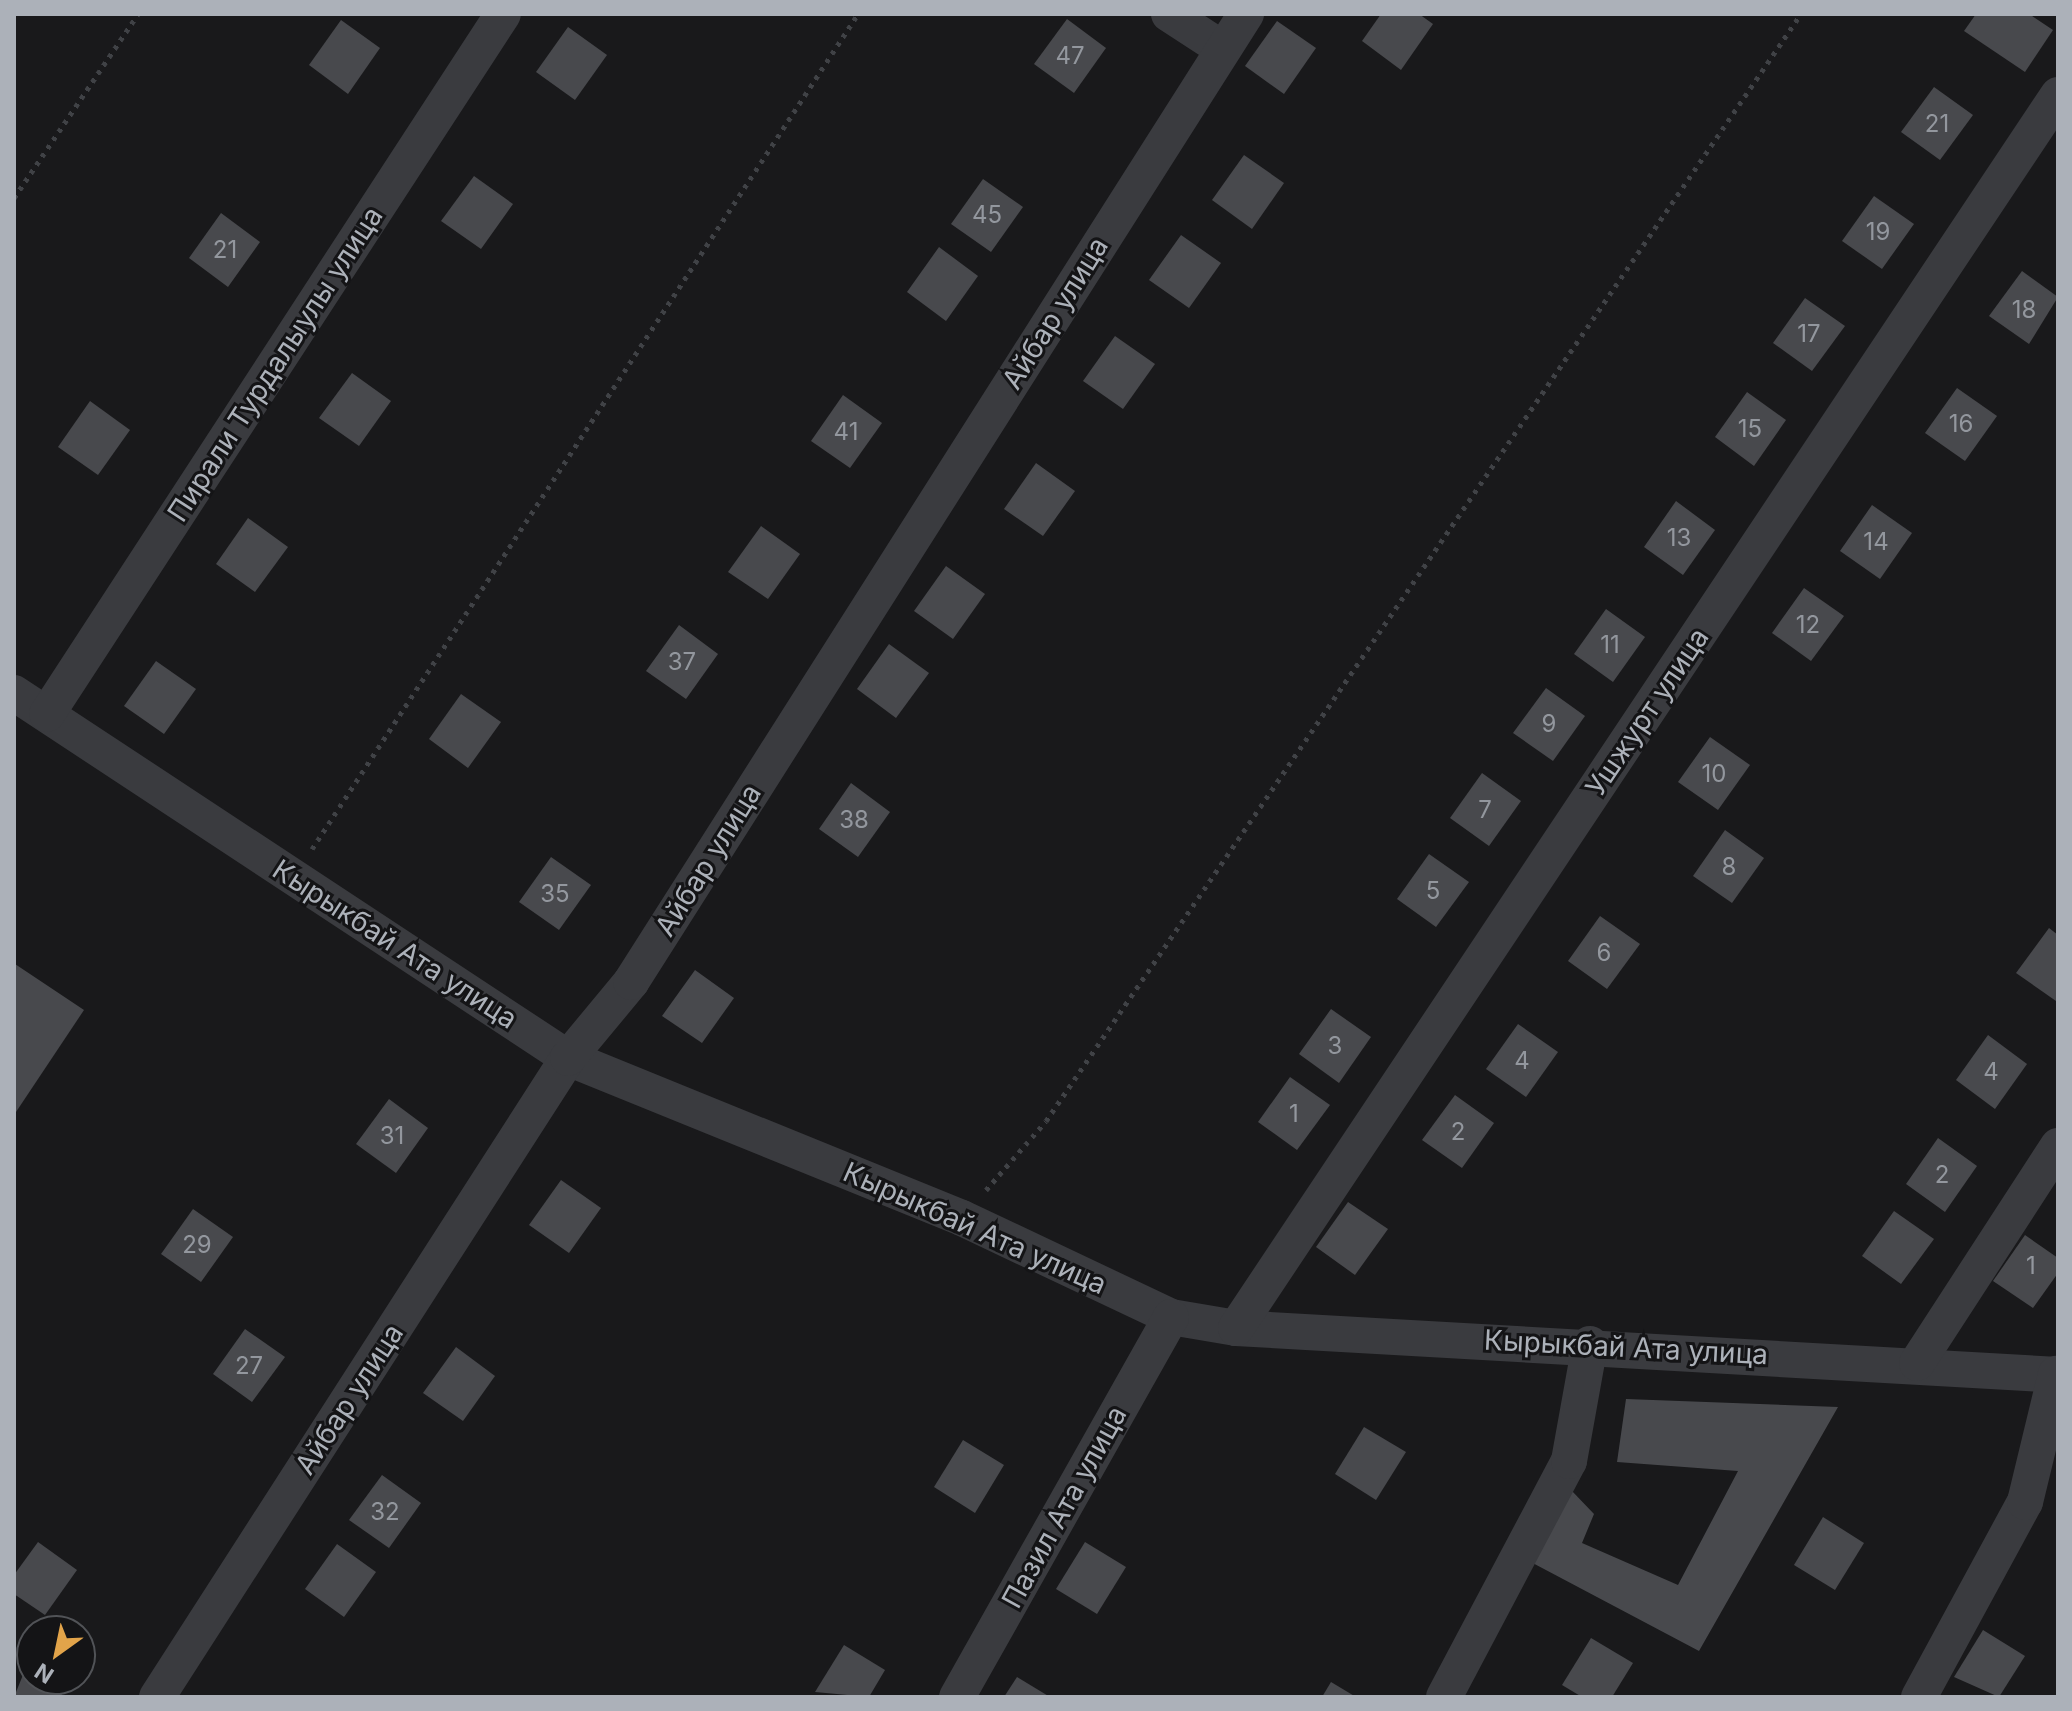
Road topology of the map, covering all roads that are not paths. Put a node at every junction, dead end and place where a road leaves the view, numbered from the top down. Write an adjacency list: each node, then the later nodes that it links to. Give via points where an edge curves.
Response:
1 (503, 14): 7 (street, Пирали Турдалыулы улица)
2 (1169, 14): 4 (street)
3 (1246, 14): 4 (street, Айбар улица)
4 (1223, 49): 8 (street, Айбар улица, via 631,982)
5 (2058, 95): 11 (street, Ушжурт улица)
6 (14, 693): 7 (street, Кырыкбай Ата улица)
7 (47, 714): 8 (street, Кырыкбай Ата улица)
8 (568, 1058): 10 (street, Кырыкбай Ата улица, via 962,1218); 15 (street, Айбар улица)
9 (2058, 1146): 13 (street)
10 (1171, 1317): 11 (street, Кырыкбай Ата улица); 16 (street, Пазил Ата улица)
11 (1236, 1328): 12 (street, Кырыкбай Ата улица)
12 (1590, 1344): 13 (street, Кырыкбай Ата улица); 17 (street, via 1569,1461)
13 (1917, 1363): 14 (street, Кырыкбай Ата улица)
14 (2057, 1374): 18 (street, via 2025,1502)
15 (157, 1697)
16 (957, 1697)
17 (1444, 1697)
18 (1919, 1697)

